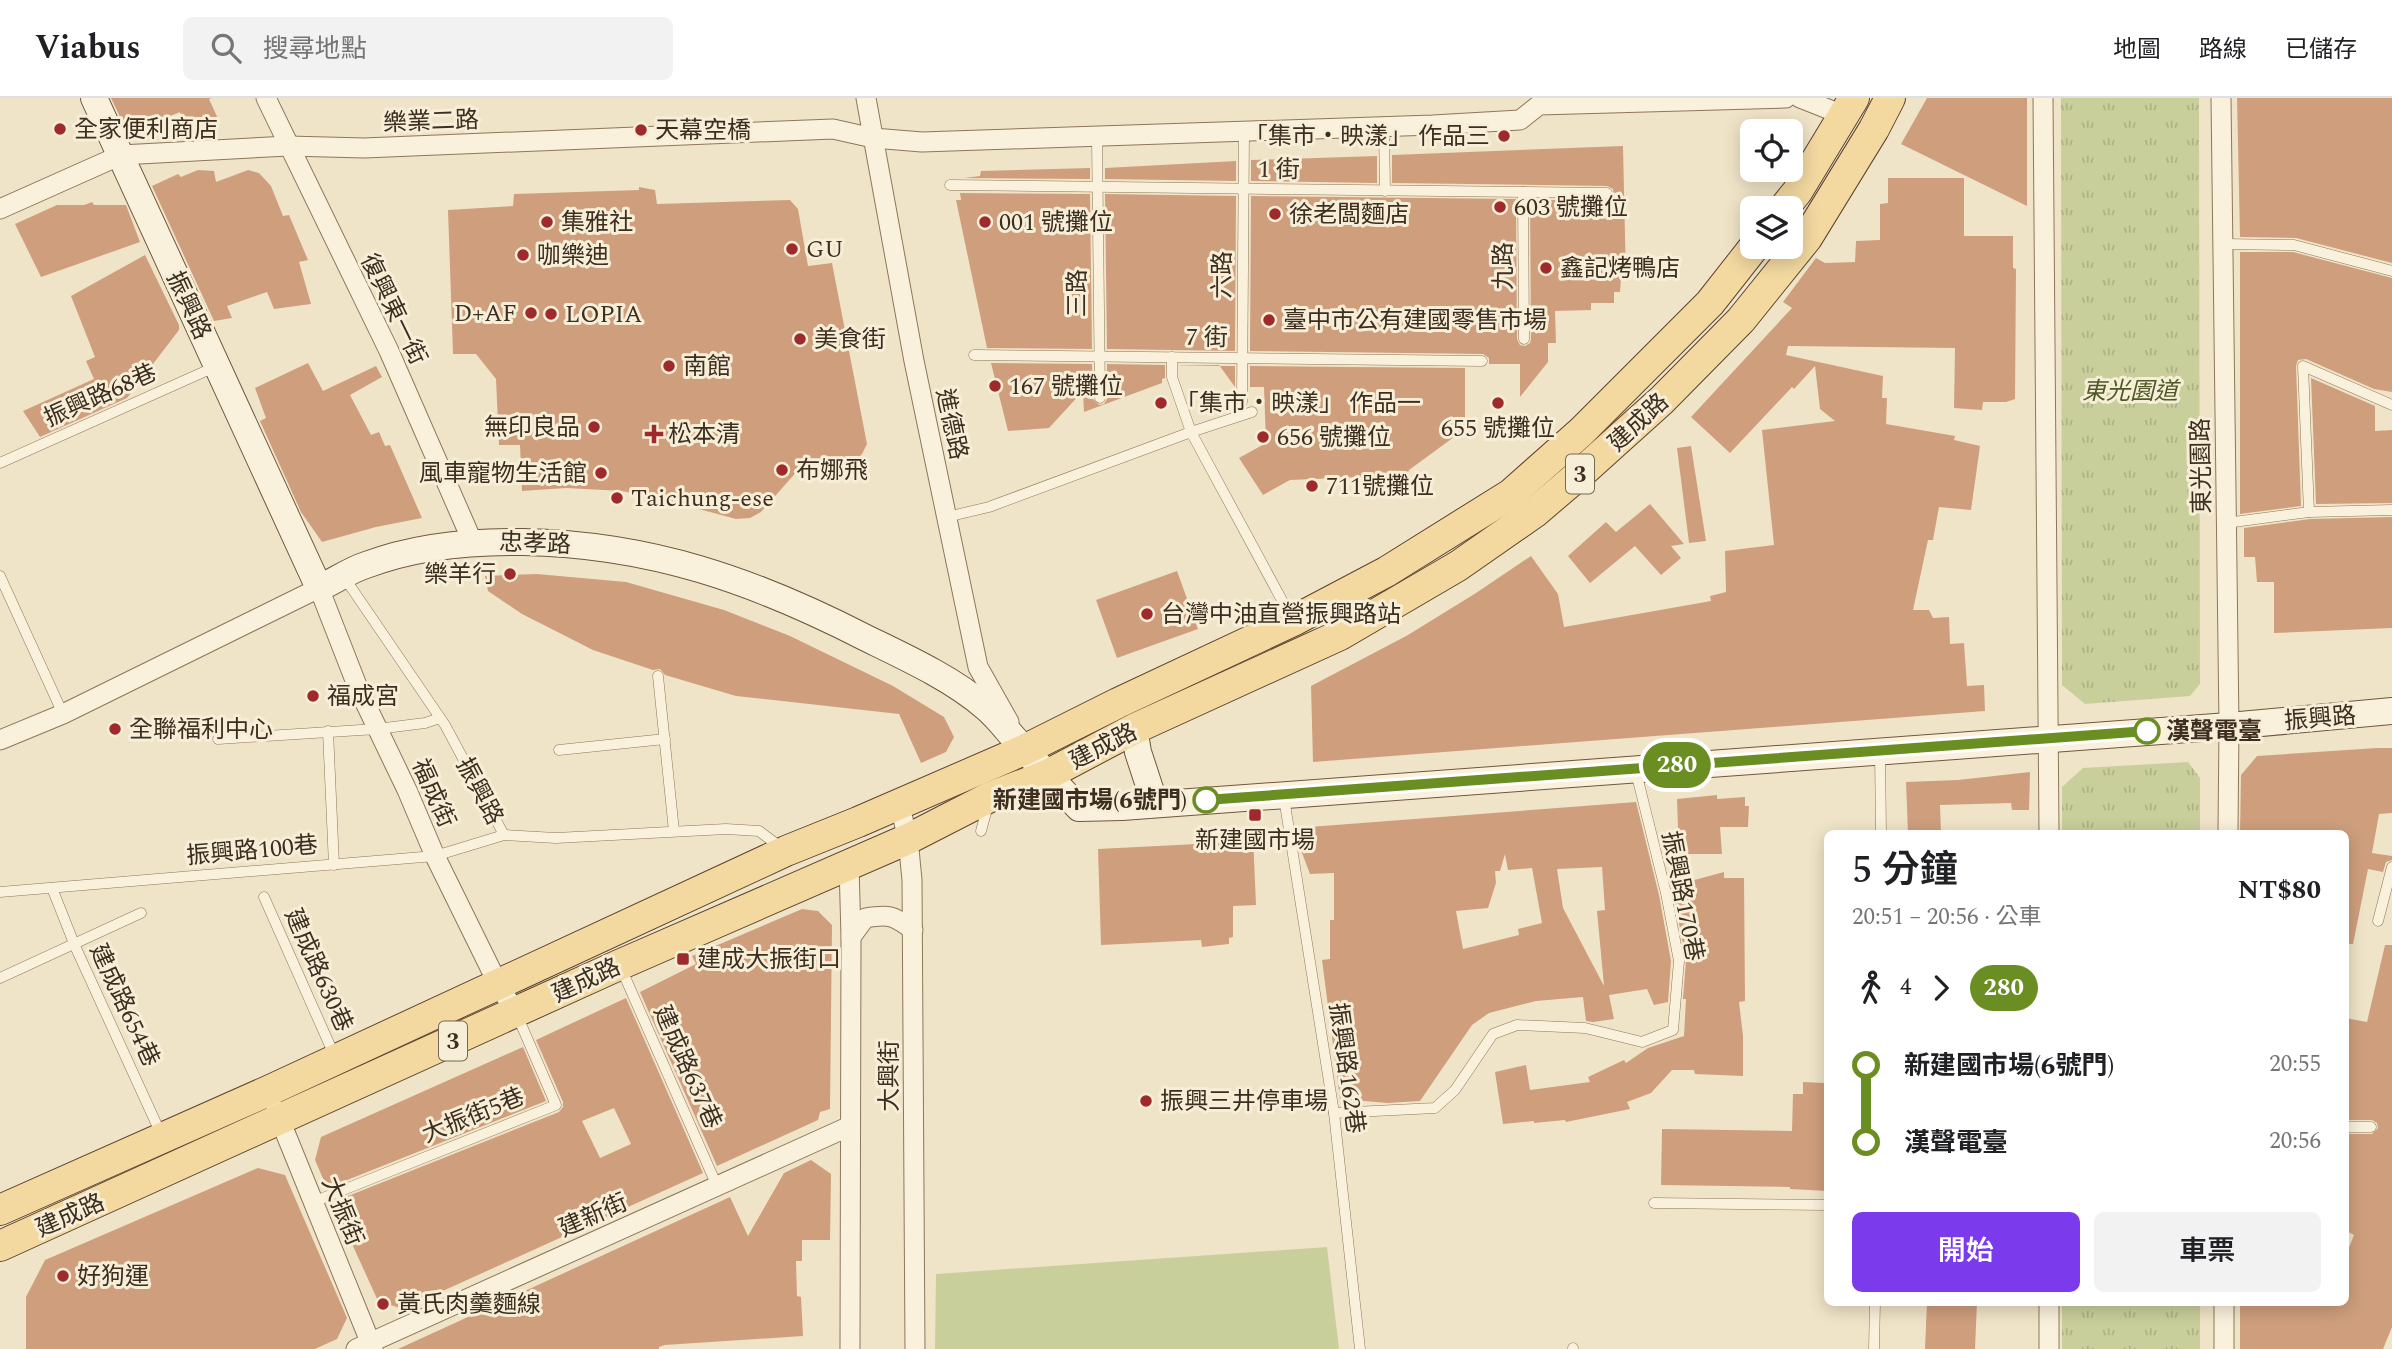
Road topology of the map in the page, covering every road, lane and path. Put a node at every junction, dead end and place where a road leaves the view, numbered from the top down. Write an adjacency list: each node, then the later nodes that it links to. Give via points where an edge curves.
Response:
1 (94, 98): 16 (main road, 振興路)
2 (266, 98): 15 (street, 復興東一街)
3 (866, 98): 14 (street, 進德路)
4 (1786, 98): 9 (street, 樂業二路)
5 (1800, 98): 10 (street)
6 (1890, 98): 10 (main road, 建成路 / 3)
7 (2043, 98): 58 (street)
8 (2221, 98): 25 (street, 東光園路)
9 (1539, 102): 11 (street, 樂業二路, via 1520,120)
10 (1858, 117): 23 (main road, 建成路 / 3); 56 (main road, 建成路 / 3, via 1807,238 1741,320 1662,400 1534,513 1371,618)
11 (1384, 127): 12 (street, 樂業二路); 20 (lane)
12 (1244, 132): 13 (street, 樂業二路); 19 (lane, 六路)
13 (1097, 137): 14 (street, 樂業二路, via 922,142); 18 (lane, 三路)
14 (873, 138): 15 (street, 樂業二路, via 833,129 364,148); 43 (street, 進德路)
15 (288, 146): 16 (street, 樂業二路); 45 (street, 復興東一街, via 388,351)
16 (121, 155): 24 (street); 34 (main road, 振興路)
17 (950, 185): 18 (lane, 1 街)
18 (1098, 188): 19 (lane, 1 街); 30 (lane, 三路)
19 (1243, 189): 20 (lane, 1 街); 32 (lane, 六路)
20 (1385, 191): 21 (lane, 1 街)
21 (1523, 192): 22 (lane, 1 街); 28 (lane, 九路)
22 (1607, 193)
23 (1794, 196)
24 (0, 209)
25 (2223, 244): 27 (lane, via 2294,245); 44 (street, 東光園路)
26 (1745, 259): 49 (main road, 建成路 / 3, via 1710,303 1605,410 1511,494 1386,572)
27 (2392, 271)
28 (1524, 339)
29 (974, 355): 30 (lane, 7 街)
30 (1098, 356): 31 (lane, 7 街); 35 (lane, 三路)
31 (1172, 357): 32 (lane, 7 街); 39 (lane, via 1172,377)
32 (1243, 358): 33 (lane, 7 街); 36 (lane, 六路)
33 (1482, 361)
34 (217, 366): 40 (lane, 振興路68巷); 48 (main road, 振興路)
35 (1100, 398)
36 (1242, 402)
37 (2392, 405): 42 (lane, via 2303,366)
38 (1252, 412): 39 (lane)
39 (1191, 432): 43 (lane, via 989,507); 49 (lane)
40 (0, 463)
41 (2392, 510): 42 (lane)
42 (2309, 512): 44 (lane)
43 (947, 517): 63 (street, 進德路, via 978,667)
44 (2226, 523): 54 (street, 東光園路)
45 (473, 543): 47 (main road, 忠孝路, via 395,556); 63 (main road, 忠孝路, via 546,542 637,552 759,589 842,625 965,692)
46 (0, 576): 52 (lane)
47 (344, 576): 48 (main road, 忠孝路); 53 (lane, 振興路)
48 (319, 588): 52 (street, 忠孝路); 55 (street, 福成街)
49 (1293, 621): 63 (main road, 建成路 / 3)
50 (658, 676): 60 (lane)
51 (2392, 711): 54 (main road, 振興路)
52 (63, 714): 61 (street, 忠孝路)
53 (440, 718): 55 (lane); 76 (lane, 振興路)
54 (2229, 726): 58 (main road, 振興路); 73 (street, 東光園路)
55 (377, 729): 57 (lane); 79 (street, 福成街)
56 (1134, 729): 66 (main road, 建成路 / 3); 70 (main road)
57 (328, 731): 59 (lane); 80 (lane)
58 (2049, 738): 64 (main road, 振興路); 72 (street)
59 (218, 739)
60 (665, 739): 62 (lane); 74 (lane)
61 (0, 740)
62 (559, 750)
63 (1024, 750): 66 (main road, 忠孝路); 69 (main road, 建成路 / 3)
64 (1880, 751): 65 (main road, 振興路); 71 (lane)
65 (1635, 768): 67 (main road, 振興路); 97 (lane, 振興路170巷, via 1679,961 1673,1030 1642,1042 1586,1028 1517,1026 1493,1034 1455,1090 1435,1108)
66 (1047, 775): 68 (main road, 建成路 / 3); 70 (main road, 振興路, via 1080,808)
67 (1283, 794): 70 (main road, 振興路); 97 (lane, 振興路162巷)
68 (990, 797): 75 (lane); 77 (main road, 建成路 / 3)
69 (899, 803): 77 (street, 大興街); 78 (main road, 建成路 / 3)
70 (1155, 804)
71 (1881, 830)
72 (2049, 830)
73 (2228, 830)
74 (674, 831): 76 (lane, 振興路, via 556,838); 78 (lane, 振興路, via 759,831)
75 (981, 831)
76 (504, 835): 79 (lane, 振興路100巷)
77 (908, 839): 81 (main road, 建成路 / 3); 88 (street, 大興街)
78 (786, 851): 93 (main road, 建成路 / 3)
79 (435, 856): 80 (lane, 振興路100巷); 93 (street, 福成街)
80 (334, 864): 83 (lane, 振興路100巷)
81 (849, 864): 89 (street, 大興街); 91 (main road, 建成路 / 3)
82 (2392, 867): 87 (lane)
83 (52, 888): 84 (lane, 振興路100巷); 90 (lane, 建成路654巷)
84 (0, 892)
85 (264, 897): 95 (lane, 建成路630巷)
86 (141, 913): 90 (lane)
87 (2378, 921)
88 (913, 930): 89 (street, via 886,914 865,918); 114 (street, 大興街)
89 (851, 937): 99 (street, 大興街)
90 (75, 946): 92 (lane); 102 (lane, 建成路654巷)
91 (619, 965): 94 (main road, 建成路 / 3); 103 (lane, 建成路637巷)
92 (0, 978)
93 (498, 984): 94 (street, 福成街); 95 (main road, 建成路 / 3)
94 (516, 1013): 98 (main road, 建成路 / 3); 104 (lane, 大振街5巷, via 556,1105)
95 (336, 1059): 96 (main road, 建成路 / 3)
96 (268, 1091): 98 (street, 大振街); 102 (main road, 建成路 / 3)
97 (1334, 1113): 115 (lane, 振興路162巷)
98 (279, 1120): 104 (street, 大振街); 108 (main road, 建成路 / 3)
99 (850, 1126): 103 (street, 建新街); 113 (street, 大興街)
100 (2349, 1127): 101 (lane)
101 (2371, 1127)
102 (163, 1138): 107 (main road, 建成路 / 3)
103 (717, 1186): 112 (street, 建新街)
104 (313, 1202): 112 (street, 大振街)
105 (1654, 1203): 106 (lane)
106 (1824, 1205)
107 (0, 1210)
108 (0, 1246)
109 (1875, 1306): 116 (lane)
110 (2049, 1306): 117 (street)
111 (2224, 1306): 118 (street)
112 (366, 1347)
113 (850, 1349)
114 (915, 1349)
115 (1360, 1349)
116 (1874, 1349)
117 (2049, 1349)
118 (2224, 1349)

